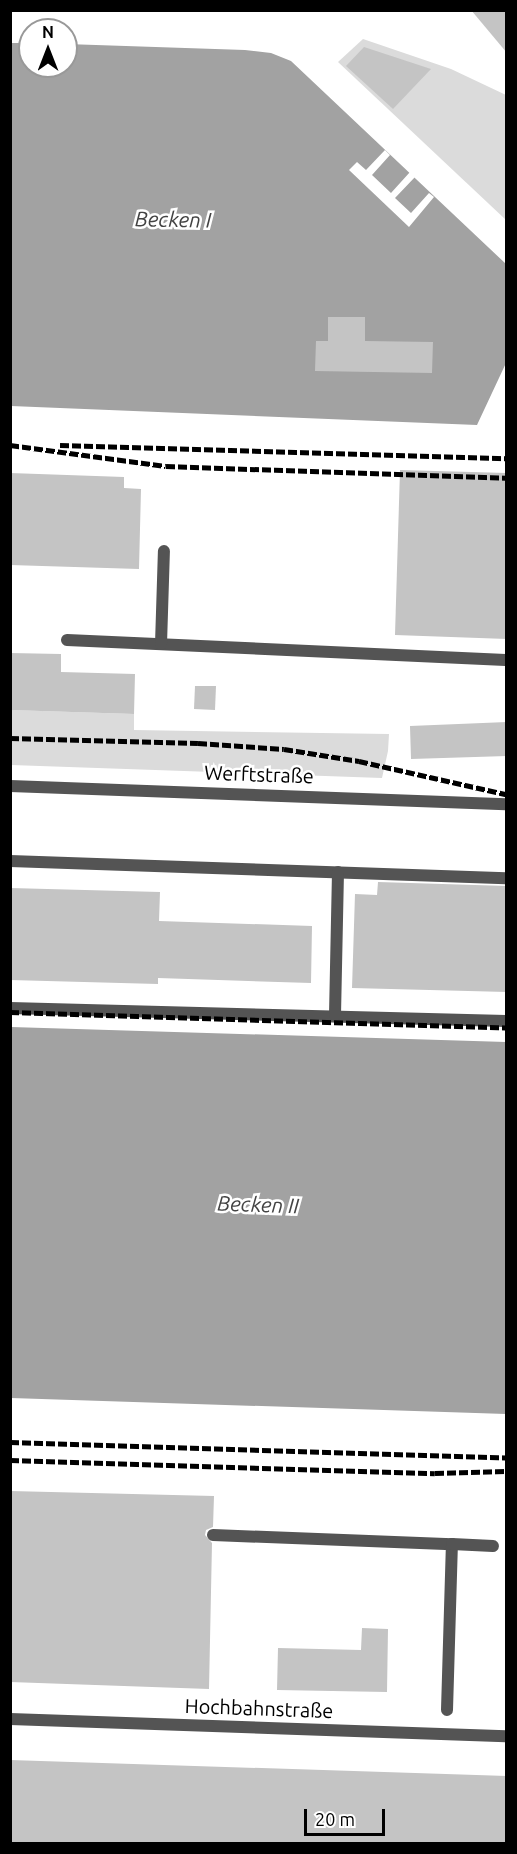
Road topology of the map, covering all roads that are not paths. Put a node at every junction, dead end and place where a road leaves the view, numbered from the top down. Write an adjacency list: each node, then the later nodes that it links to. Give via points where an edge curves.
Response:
1 (164, 551): 3 (street)
2 (67, 640): 3 (street)
3 (161, 644): 4 (street)
4 (507, 660)
5 (10, 786): 6 (street, Werftstraße)
6 (507, 804)
7 (10, 861): 8 (street)
8 (338, 872): 9 (street); 11 (street)
9 (507, 878)
10 (10, 1008): 11 (street)
11 (334, 1015): 12 (street)
12 (507, 1021)
13 (213, 1535): 14 (street)
14 (453, 1544): 15 (street); 16 (street)
15 (493, 1546)
16 (447, 1710)
17 (10, 1719): 18 (street, Hochbahnstraße)
18 (507, 1736)

